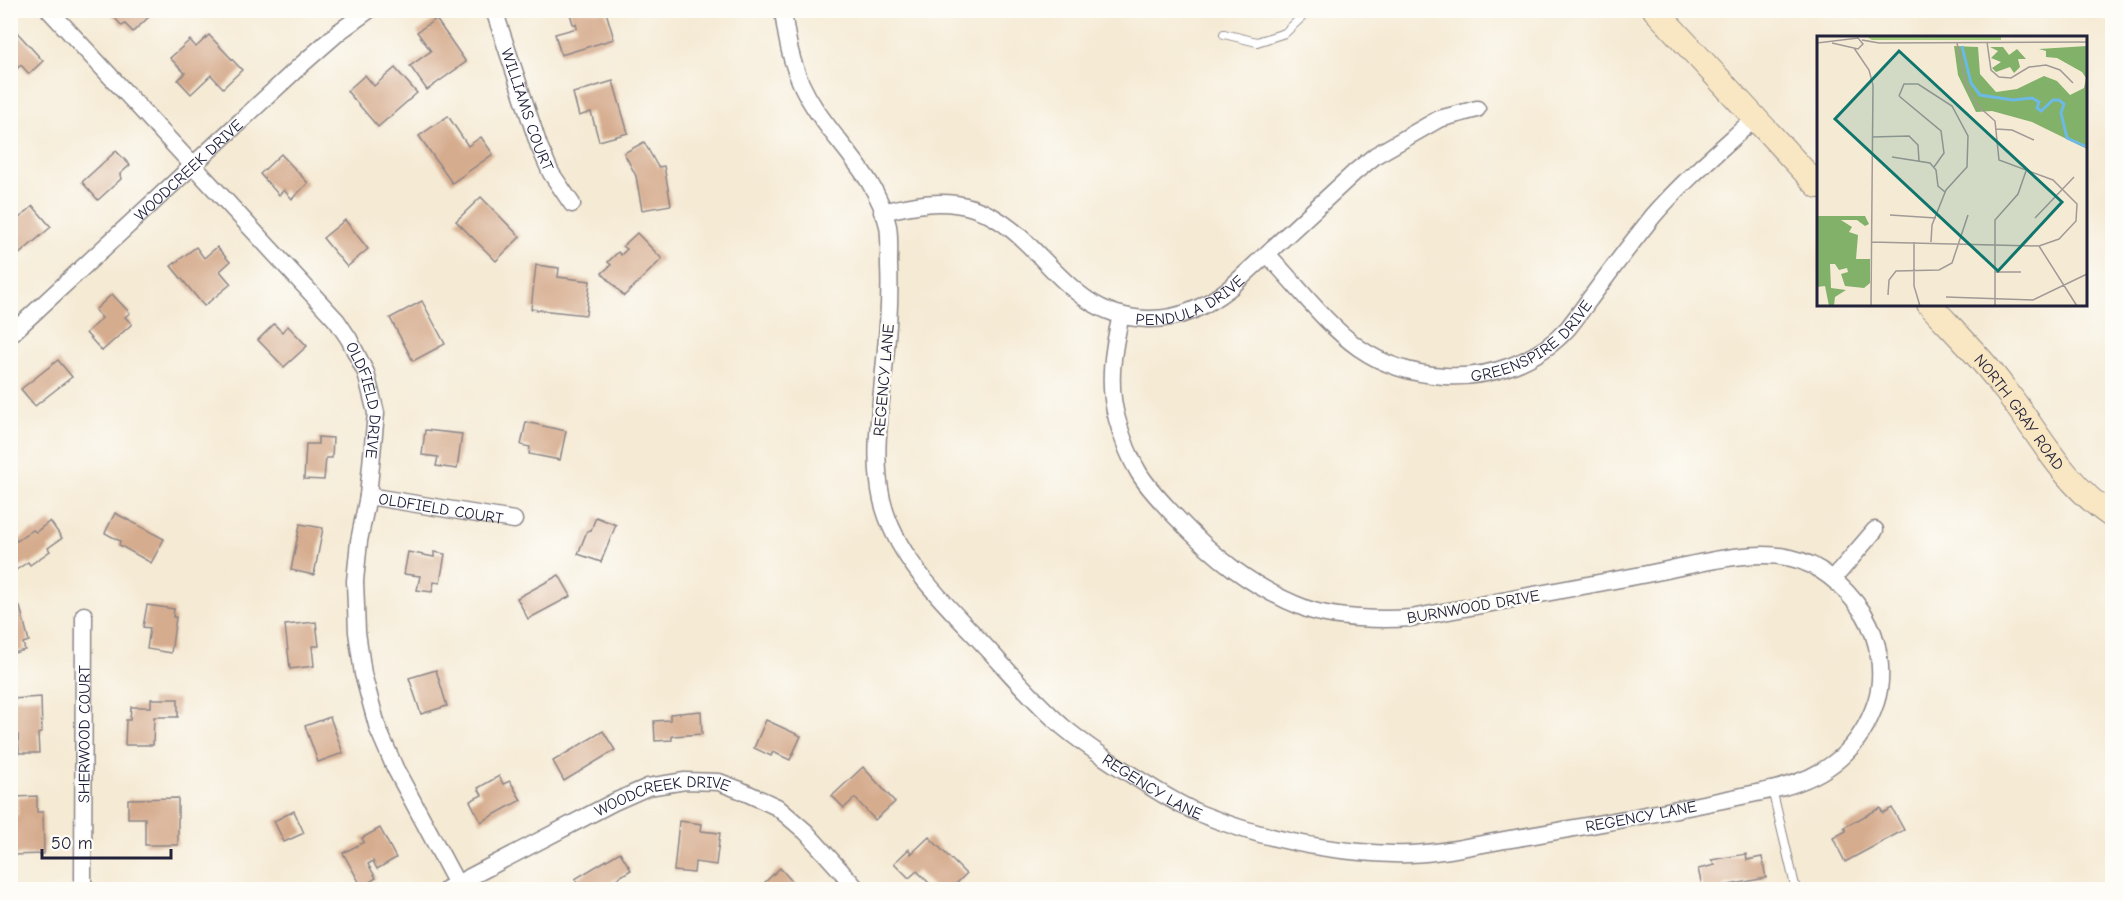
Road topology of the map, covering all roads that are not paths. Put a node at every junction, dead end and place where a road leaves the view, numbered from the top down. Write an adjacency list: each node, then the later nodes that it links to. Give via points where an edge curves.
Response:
1 (49, 10): 10 (street, OLDFIELD DRIVE)
2 (369, 10): 10 (street, WOODCREEK DRIVE, via 300,66)
3 (494, 10): 12 (street, WILLIAMS COURT, via 538,146)
4 (783, 10): 13 (street, REGENCY LANE, via 787,45 803,88 862,170)
5 (1309, 10): 7 (lane, via 1285,33 1257,42)
6 (1655, 10): 9 (street)
7 (1224, 34)
8 (1477, 109): 14 (street, PENDULA DRIVE, via 1439,119 1376,155)
9 (1755, 118): 11 (street); 14 (street, GREENSPIRE DRIVE, via 1658,210 1567,329 1542,350 1498,370 1474,376 1429,375 1407,372 1384,362 1359,348 1336,327)
10 (192, 166): 17 (street, WOODCREEK DRIVE); 18 (street, OLDFIELD DRIVE, via 338,321 349,339 366,373 376,413)
11 (1817, 185)
12 (572, 204)
13 (882, 212): 16 (street, PENDULA DRIVE, via 924,202 949,203 981,212 1005,224 1077,294); 24 (street, REGENCY LANE, via 888,227 890,283 877,436 878,474 890,524 902,550 920,574 1060,724 1089,747 1199,813 1306,844 1396,855 1628,819)
14 (1267, 254): 16 (street, PENDULA DRIVE, via 1214,300 1195,311 1159,319)
15 (1931, 306): 19 (street, NORTH GRAY ROAD, via 2004,388 2058,465)
16 (1121, 315): 22 (street, BURNWOOD DRIVE, via 1112,356 1113,396 1124,443 1140,475 1204,546 1236,572 1309,610 1357,618 1411,618 1761,554 1792,558)
17 (10, 335)
18 (368, 496): 20 (street, OLDFIELD COURT); 25 (street, OLDFIELD DRIVE, via 356,581 363,674 378,729)
19 (2112, 516)
20 (514, 520)
21 (1875, 530): 22 (street)
22 (1834, 579): 24 (street, REGENCY LANE, via 1869,624 1880,674 1878,696 1863,734 1848,751 1827,769 1804,781)
23 (84, 615): 26 (street, SHERWOOD COURT)
24 (1772, 789): 28 (lane)
25 (452, 887): 27 (street, WOODCREEK DRIVE, via 622,798 648,787 685,781 719,782 777,807 806,832)
26 (83, 890)
27 (858, 890)
28 (1796, 890)

